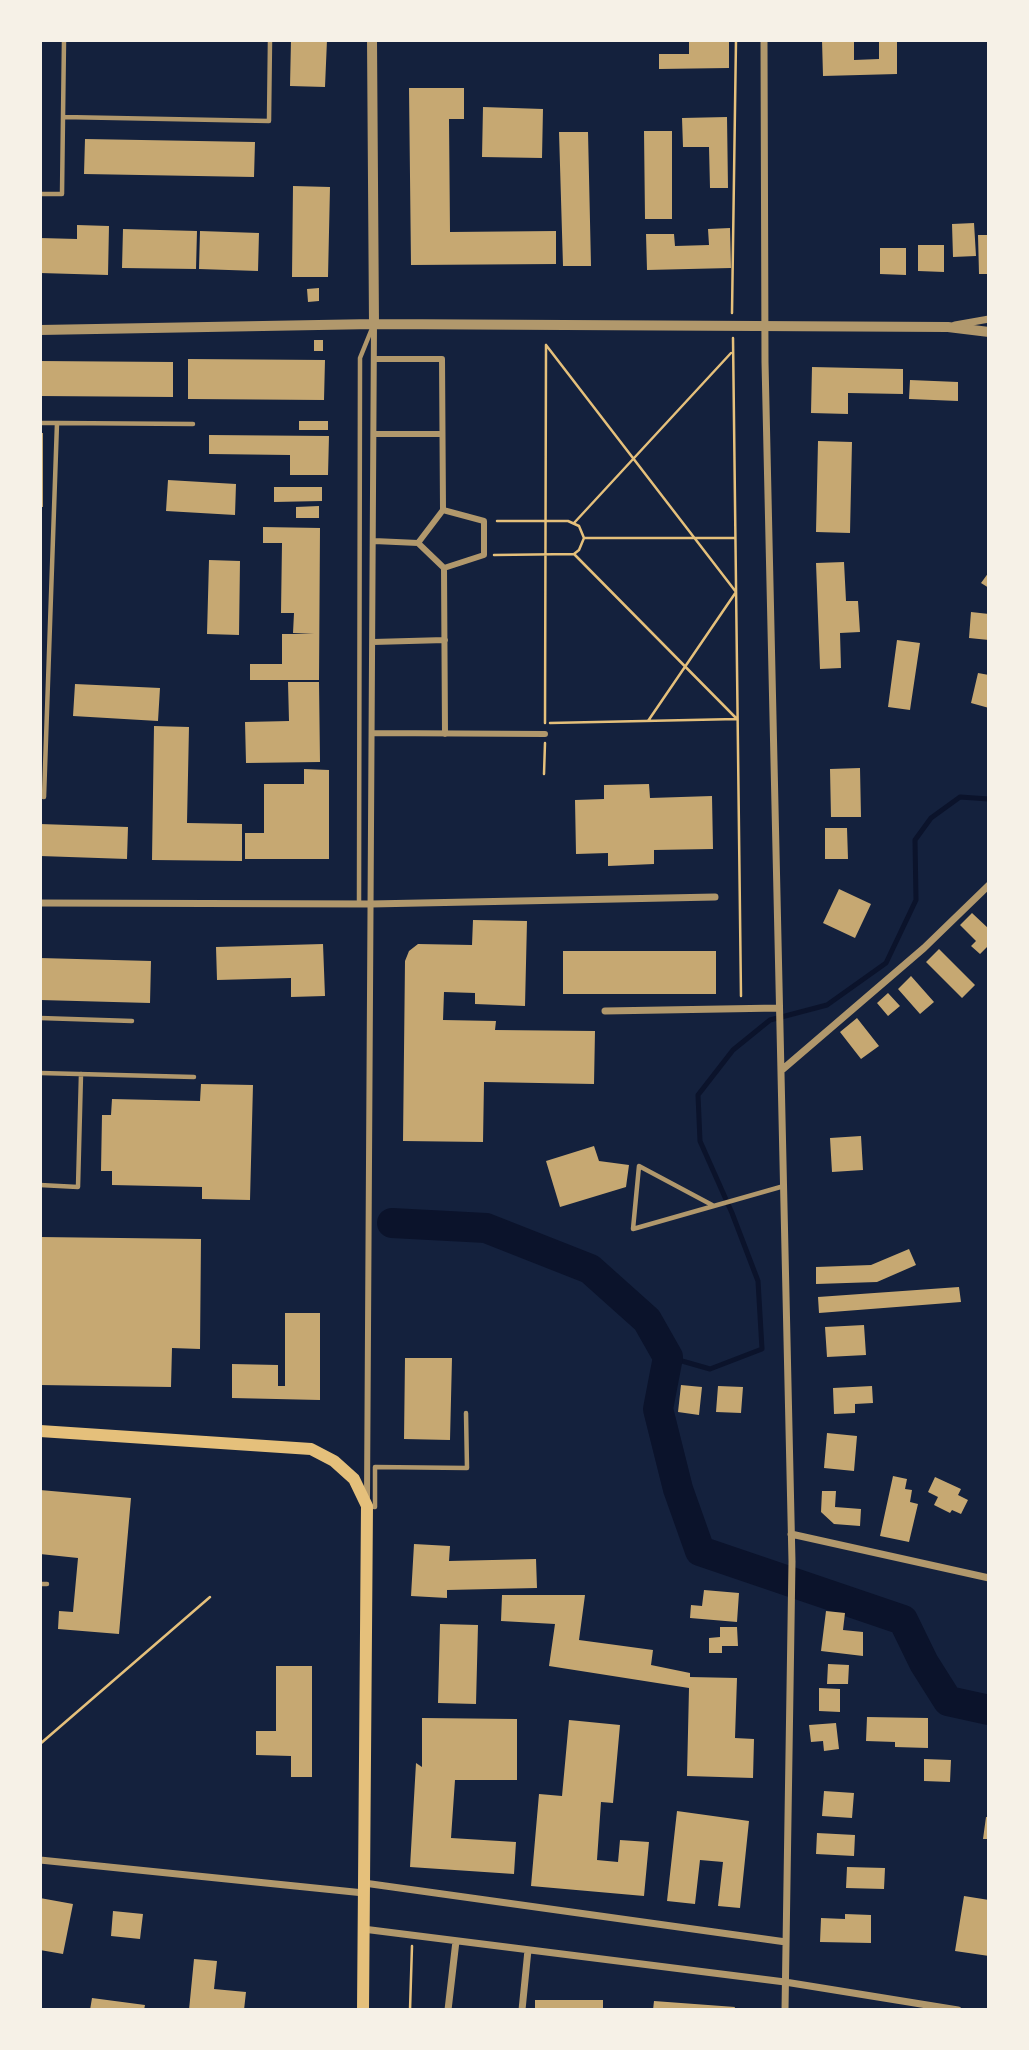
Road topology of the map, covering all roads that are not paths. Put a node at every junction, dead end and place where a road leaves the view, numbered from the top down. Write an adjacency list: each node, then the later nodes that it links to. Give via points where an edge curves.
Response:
1 (64, 40): 5 (lane)
2 (270, 40): 5 (lane, via 270,121)
3 (372, 40): 8 (street)
4 (764, 40): 9 (street)
5 (63, 117): 6 (lane, via 62,194)
6 (40, 194)
7 (989, 319): 10 (street)
8 (374, 324): 9 (street); 11 (street); 13 (street); 32 (lane, via 360,358)
9 (764, 326): 10 (street); 34 (street)
10 (948, 327): 12 (street)
11 (40, 330)
12 (989, 332)
13 (375, 359): 17 (street); 18 (street, via 442,359)
14 (40, 423): 15 (lane)
15 (57, 423): 16 (lane); 28 (lane, via 44,797)
16 (193, 424)
17 (375, 434): 18 (street); 20 (street)
18 (442, 435): 19 (street)
19 (443, 510): 21 (street); 22 (street, via 484,521 484,555)
20 (374, 541): 21 (street); 24 (street)
21 (418, 543): 22 (street)
22 (444, 568): 23 (street)
23 (445, 640): 24 (street); 26 (street)
24 (373, 642): 25 (street)
25 (372, 733): 26 (street); 33 (street)
26 (445, 734): 27 (street)
27 (545, 734)
28 (40, 796)
29 (989, 885): 38 (street, via 924,948)
30 (715, 897): 33 (street)
31 (40, 903): 32 (street)
32 (359, 904): 33 (street)
33 (371, 904): 47 (street)
34 (779, 1008): 35 (street); 38 (street)
35 (605, 1012)
36 (40, 1018): 37 (lane)
37 (132, 1021)
38 (783, 1069): 43 (street)
39 (40, 1073): 40 (lane)
40 (81, 1074): 41 (lane); 42 (lane, via 78,1187)
41 (194, 1077)
42 (40, 1185)
43 (785, 1185): 44 (lane); 48 (street)
44 (714, 1206): 44 (lane, via 633,1229 639,1166 671,1183)
45 (466, 1413): 47 (lane, via 467,1468 375,1466 375,1507)
46 (40, 1431): 47 (main road, via 311,1449 354,1479)
47 (367, 1506): 53 (main road)
48 (791, 1535): 49 (street); 56 (street)
49 (989, 1578)
50 (40, 1584): 51 (lane)
51 (47, 1584)
52 (40, 1860): 53 (street)
53 (364, 1888): 54 (main road); 56 (street)
54 (363, 1929): 55 (street); 59 (main road)
55 (456, 1941): 57 (street); 60 (street)
56 (786, 1942): 58 (street)
57 (528, 1950): 58 (street); 61 (street)
58 (785, 1982): 62 (street); 63 (street)
59 (363, 2010)
60 (447, 2010)
61 (522, 2010)
62 (785, 2010)
63 (958, 2010)

